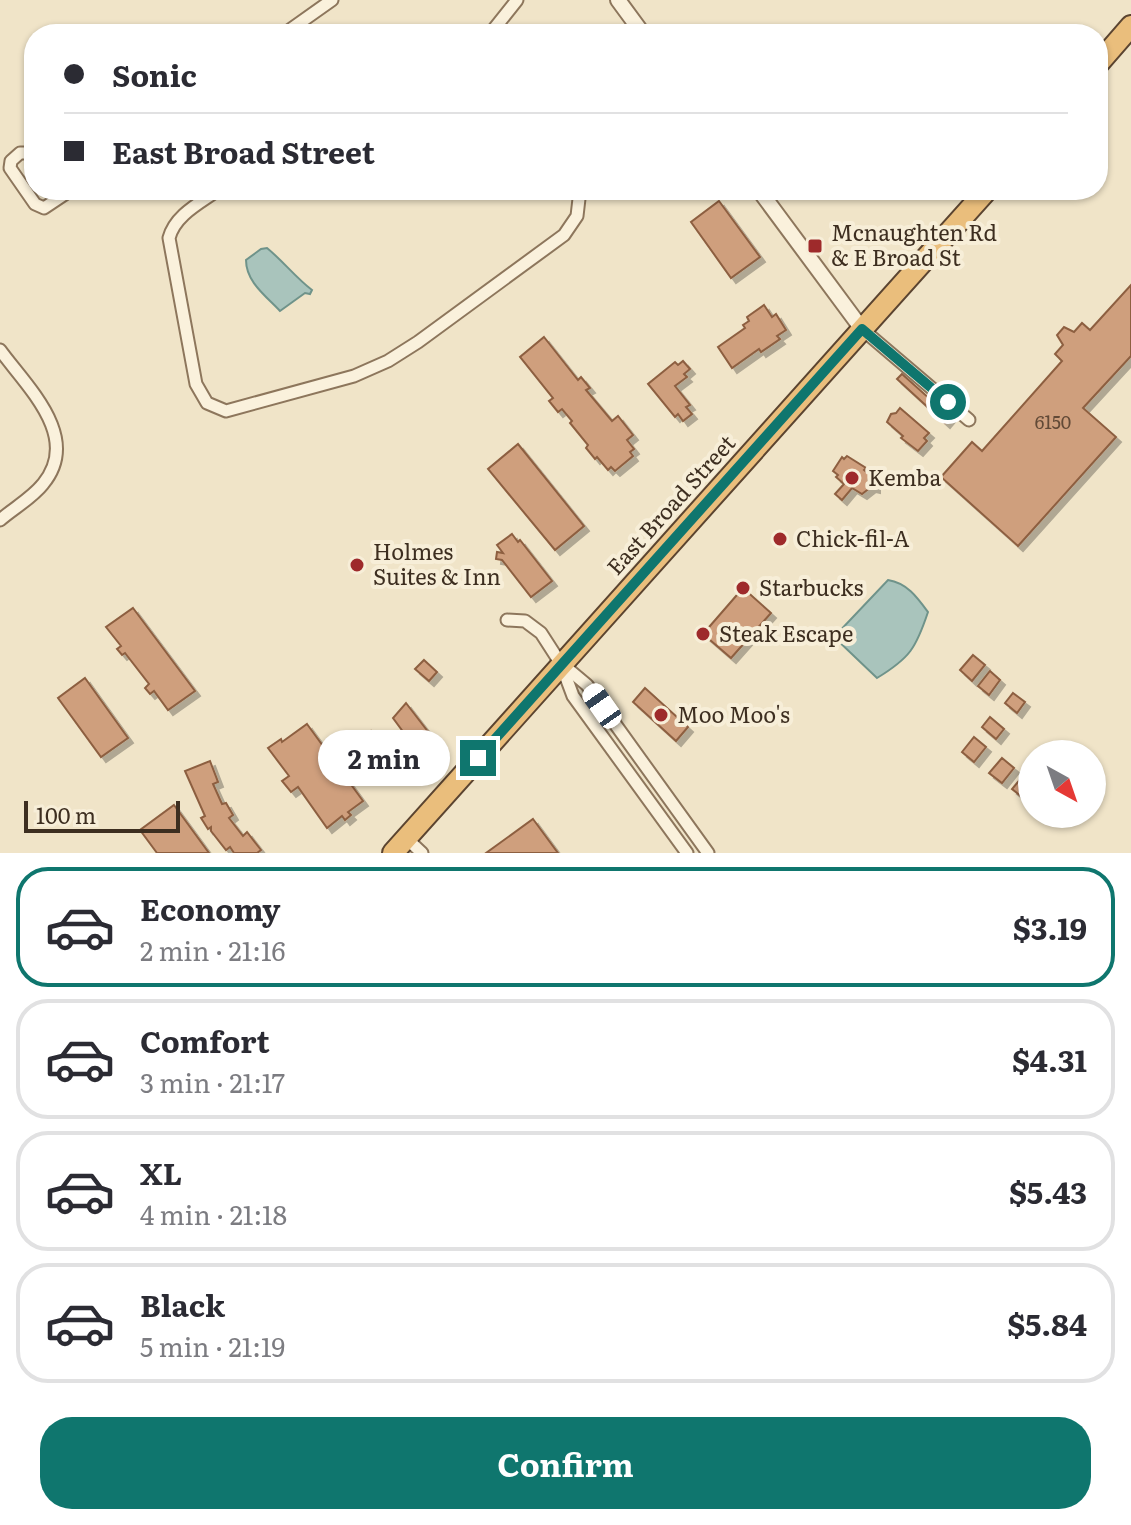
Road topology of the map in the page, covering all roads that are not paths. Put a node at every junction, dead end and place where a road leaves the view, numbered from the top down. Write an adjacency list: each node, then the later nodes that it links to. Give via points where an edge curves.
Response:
1 (332, 0): 4 (street)
2 (517, 0): 5 (street)
3 (618, 0): 6 (street)
4 (298, 24)
5 (498, 24)
6 (636, 24)
7 (1131, 26): 8 (highway)
8 (1108, 52)
9 (24, 153): 10 (street, via 14,156 10,168)
10 (24, 188)
11 (32, 200): 12 (street, via 44,208)
12 (54, 200)
13 (205, 200): 14 (street, via 175,223 170,244 196,384 202,398 217,409 239,409 354,376 404,351 564,235)
14 (580, 200)
15 (766, 200): 17 (street)
16 (978, 200): 17 (highway, East Broad Street)
17 (862, 329): 19 (street); 22 (highway, East Broad Street)
18 (0, 350): 20 (street, via 51,420 58,449 45,482)
19 (969, 420)
20 (0, 520)
21 (507, 620): 22 (street, via 534,626)
22 (561, 664): 23 (highway, East Broad Street); 25 (street, via 573,696); 26 (street, via 587,685)
23 (399, 845): 24 (street)
24 (422, 853)
25 (687, 853)
26 (708, 853)

